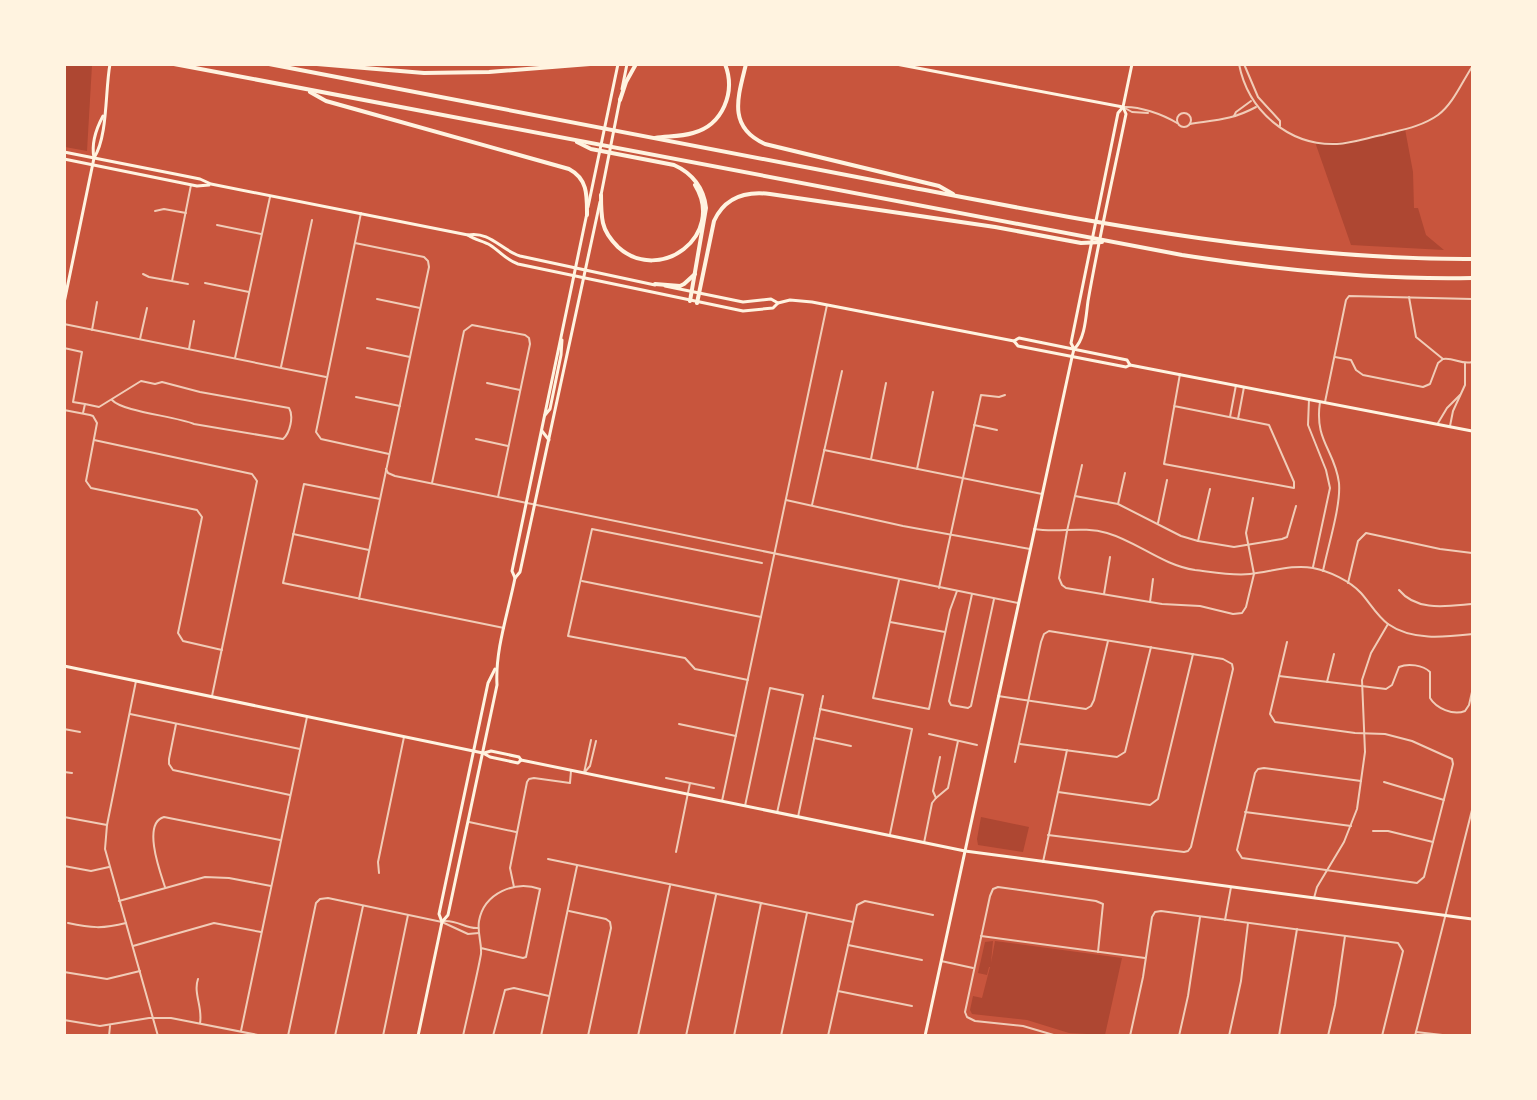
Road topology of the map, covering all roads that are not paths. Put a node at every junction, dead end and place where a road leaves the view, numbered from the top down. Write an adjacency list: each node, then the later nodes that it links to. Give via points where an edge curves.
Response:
1 (174, 64): 16 (highway)
2 (269, 64): 31 (highway)
3 (317, 64): 4 (highway, via 424,73)
4 (590, 64)
5 (618, 64): 45 (main road)
6 (627, 64): 17 (main road)
7 (636, 64): 17 (highway)
8 (725, 64): 31 (highway, via 728,97 714,122 693,133)
9 (746, 64): 41 (highway, via 738,115 744,129 756,140 939,186)
10 (896, 64): 19 (main road)
11 (1132, 64): 19 (main road)
12 (1239, 64): 18 (street)
13 (1244, 64): 29 (street, via 1252,87)
14 (110, 65): 21 (main road)
15 (1473, 67): 29 (street, via 1444,110 1411,128 1335,144 1315,142)
16 (306, 90): 30 (highway); 45 (highway, via 326,100 569,169 584,183)
17 (620, 100): 39 (main road)
18 (1252, 100): 20 (street); 24 (street)
19 (1123, 107): 23 (street); 87 (main road, via 1118,113 1071,343); 87 (main road, via 1126,114 1080,344)
20 (1256, 107): 24 (street); 29 (street)
21 (104, 114): 33 (main road, via 99,150); 33 (main road, via 96,128)
22 (1178, 116): 23 (street); 25 (street, via 1187,114); 26 (street)
23 (1165, 117): 26 (street)
24 (1234, 117): 27 (street)
25 (1191, 119): 27 (street); 28 (street)
26 (1177, 123): 28 (street, via 1184,128)
27 (1200, 123): 28 (street)
28 (1190, 124)
29 (1280, 126)
30 (571, 139): 36 (highway, via 591,149); 50 (highway)
31 (650, 139): 41 (highway)
32 (64, 152): 33 (main road)
33 (94, 158): 35 (main road); 37 (main road)
34 (64, 159): 35 (main road)
35 (93, 165): 38 (main road); 72 (main road)
36 (678, 167): 39 (highway, via 698,189 703,212 694,240 669,257 645,260 619,248 603,223); 56 (highway, via 695,180 705,200 706,219)
37 (211, 184): 38 (main road); 40 (main road)
38 (192, 185): 43 (street)
39 (601, 195): 54 (main road)
40 (270, 196): 44 (main road); 48 (street)
41 (959, 197): 52 (highway, via 1247,245 1383,257)
42 (155, 211): 43 (street)
43 (186, 213): 60 (street)
44 (361, 213): 49 (main road); 51 (street)
45 (586, 215): 53 (main road)
46 (312, 220): 96 (street)
47 (217, 225): 48 (street)
48 (261, 234): 64 (street)
49 (468, 235): 53 (main road, via 489,237 516,255); 57 (main road, via 489,244 514,263)
50 (1112, 242): 59 (highway, via 1241,264 1352,275); 66 (highway, via 1081,243 930,217 747,193 729,201 717,214)
51 (355, 243): 77 (street, via 424,257 429,267); 99 (street)
52 (1473, 259)
53 (576, 267): 54 (main road); 57 (main road)
54 (587, 270): 58 (main road); 63 (main road)
55 (143, 274): 60 (street)
56 (695, 274): 63 (highway, via 684,284); 65 (highway)
57 (574, 276): 58 (main road); 80 (main road)
58 (585, 278): 70 (main road); 101 (main road)
59 (1473, 278)
60 (172, 281): 62 (street)
61 (205, 283): 64 (street)
62 (188, 284)
63 (654, 284): 65 (main road)
64 (249, 292): 91 (street)
65 (692, 292): 66 (main road); 70 (highway)
66 (699, 293): 73 (highway); 74 (main road, via 743,302 771,299)
67 (1409, 297): 69 (street); 90 (street, via 1349,296); 92 (street, via 1416,336)
68 (377, 299): 77 (street)
69 (1473, 299)
70 (690, 301): 73 (main road)
71 (97, 302): 81 (street)
72 (64, 303)
73 (697, 303): 74 (main road, via 743,311 773,308)
74 (778, 303): 75 (main road, via 801,300)
75 (827, 305): 83 (main road); 149 (street)
76 (147, 308): 82 (street)
77 (420, 308): 88 (street)
78 (194, 321): 86 (street)
79 (64, 324): 81 (street)
80 (563, 329): 100 (main road); 120 (main road)
81 (92, 330): 82 (street)
82 (140, 339): 86 (street)
83 (1014, 341): 87 (main road, via 1019,338); 89 (main road, via 1018,346)
84 (64, 348): 115 (street, via 82,352 73,402)
85 (367, 348): 88 (street)
86 (189, 349): 91 (street)
87 (1074, 349): 89 (main road); 95 (main road, via 1127,360)
88 (410, 357): 116 (street)
89 (1072, 357): 95 (main road, via 1126,367); 144 (main road)
90 (1335, 357): 92 (street, via 1351,360 1363,375 1425,387); 114 (street)
91 (235, 358): 96 (street)
92 (1443, 359): 94 (street)
93 (1473, 362): 94 (street)
94 (1466, 363): 108 (street)
95 (1130, 364): 98 (main road)
96 (281, 367): 99 (street)
97 (842, 370): 133 (street)
98 (1180, 374): 104 (main road); 117 (street)
99 (327, 376): 134 (street, via 317,437)
100 (556, 380): 101 (main road); 120 (main road)
101 (562, 381): 131 (main road)
102 (487, 383): 106 (street)
103 (886, 383): 135 (street)
104 (1236, 385): 105 (main road); 121 (street)
105 (1244, 387): 111 (main road); 122 (street)
106 (520, 390): 132 (street); 142 (street, via 529,338 468,327)
107 (933, 392): 138 (street)
108 (1462, 393): 123 (street); 125 (street)
109 (1005, 395): 124 (street, via 981,395)
110 (356, 397): 116 (street)
111 (1309, 399): 113 (main road); 168 (street, via 1308,425 1330,488)
112 (112, 400): 112 (street, via 121,407 194,424 285,438 291,410 162,382 141,381); 115 (street, via 99,407)
113 (1320, 401): 114 (main road); 169 (street, via 1320,432 1336,470 1339,489)
114 (1325, 402): 123 (main road)
115 (85, 404): 119 (street)
116 (400, 406): 134 (street)
117 (1174, 406): 121 (street); 122 (street, via 1164,464 1294,488 1269,425)
118 (64, 410): 119 (street)
119 (83, 413): 130 (street, via 96,420)
120 (545, 415): 127 (main road)
121 (1230, 417): 122 (street)
122 (1238, 419)
123 (1437, 424): 125 (main road)
124 (974, 425): 126 (street); 140 (street)
125 (1450, 426): 128 (main road)
126 (997, 430)
127 (542, 431): 131 (main road); 150 (main road)
128 (1473, 431)
129 (476, 439): 132 (street)
130 (94, 440): 195 (street, via 88,486 200,513 178,633 183,641); 195 (street, via 255,477)
131 (549, 440): 152 (main road)
132 (508, 446): 146 (street)
133 (824, 450): 135 (street); 153 (street)
134 (389, 454): 137 (street)
135 (871, 459): 138 (street)
136 (1082, 465): 145 (street)
137 (386, 469): 142 (street, via 395,476); 148 (street)
138 (917, 469): 140 (street)
139 (1125, 473): 151 (street)
140 (963, 478): 144 (street); 159 (street)
141 (1167, 480): 155 (street)
142 (432, 483): 146 (street)
143 (1210, 489): 160 (street)
144 (1042, 494): 156 (main road)
145 (1075, 496): 151 (street); 157 (street)
146 (498, 497): 150 (street)
147 (1253, 498): 161 (street, via 1246,527)
148 (380, 499): 158 (street, via 304,484); 163 (street)
149 (786, 500): 153 (street); 165 (street)
150 (527, 503): 152 (street); 171 (main road, via 512,571)
151 (1118, 504): 155 (street)
152 (535, 505): 165 (street); 171 (main road, via 520,572)
153 (812, 506): 159 (street)
154 (1296, 506): 161 (street, via 1287,537)
155 (1158, 523): 160 (street)
156 (1034, 529): 157 (street); 162 (main road)
157 (1067, 531): 170 (street, via 1110,534 1182,567); 180 (street, via 1059,578 1062,585)
158 (293, 534): 163 (street); 181 (street, via 283,583)
159 (950, 535): 162 (street); 176 (street)
160 (1198, 541): 161 (street, via 1234,547)
161 (1248, 545): 170 (street)
162 (1030, 549): 184 (main road)
163 (369, 550): 181 (street)
164 (1473, 553): 175 (street, via 1363,534)
165 (775, 554): 173 (street); 186 (street)
166 (1110, 557): 180 (street)
167 (762, 563): 174 (street, via 592,529)
168 (1313, 568): 169 (street); 170 (street)
169 (1323, 571): 175 (street)
170 (1254, 574): 183 (street, via 1242,613)
171 (515, 578): 189 (main road)
172 (1153, 579): 183 (street)
173 (899, 580): 176 (street); 187 (street)
174 (580, 581): 186 (street); 201 (street, via 568,636 685,658 695,669)
175 (1348, 583): 188 (street)
176 (939, 588): 178 (street)
177 (1400, 590): 185 (street, via 1413,602 1436,607)
178 (957, 591): 179 (street); 190 (street)
179 (972, 594): 182 (street); 182 (street, via 951,705 971,706)
180 (1104, 594): 183 (street)
181 (359, 599): 189 (street)
182 (994, 599): 184 (street)
183 (1150, 602)
184 (1018, 604): 207 (main road)
185 (1473, 604)
186 (761, 617): 201 (street)
187 (890, 622): 190 (street); 190 (street, via 873,698 929,709)
188 (1388, 624): 191 (street, via 1437,638); 204 (street, via 1367,663)
189 (504, 628): 199 (main road)
190 (945, 632)
191 (1473, 634)
192 (1108, 640): 194 (street); 209 (street, via 1089,707); 209 (street, via 1046,632)
193 (1287, 642): 200 (street)
194 (1150, 647): 196 (street); 229 (street, via 1122,756)
195 (222, 650): 208 (street)
196 (1193, 654): 243 (street, via 1155,803); 260 (street, via 1222,659 1232,664 1233,669 1188,851)
197 (1334, 654): 203 (street)
198 (64, 666): 202 (main road)
199 (496, 668): 230 (main road, via 488,683); 231 (main road, via 497,686)
200 (1279, 676): 203 (street); 217 (street, via 1270,714 1275,722)
201 (748, 680): 220 (street)
202 (136, 681): 208 (main road); 211 (street)
203 (1327, 682): 204 (street)
204 (1362, 687): 205 (street, via 1386,689 1405,664 1430,672 1429,691 1439,708 1465,711); 217 (street)
205 (1473, 692)
206 (823, 696): 210 (street)
207 (998, 696): 209 (street); 265 (main road)
208 (212, 697): 212 (main road)
209 (1028, 702): 225 (street)
210 (820, 709): 221 (street); 261 (street, via 912,729)
211 (130, 714): 213 (street); 256 (street)
212 (307, 716): 219 (main road); 228 (street)
213 (176, 724): 228 (street); 244 (street, via 169,759 170,767 177,772)
214 (679, 724): 220 (street)
215 (64, 729): 216 (street)
216 (80, 732)
217 (1365, 733): 239 (street); 247 (street, via 1412,741 1452,759)
218 (929, 734): 224 (street)
219 (404, 736): 230 (main road); 275 (street)
220 (736, 736): 248 (street)
221 (814, 738): 227 (street); 254 (street)
222 (591, 740): 237 (street)
223 (596, 741): 237 (street, via 590,766)
224 (958, 741): 226 (street); 246 (street, via 948,788)
225 (1019, 744): 229 (street); 233 (street)
226 (977, 745)
227 (851, 746)
228 (301, 749): 244 (street)
229 (1066, 750): 243 (street)
230 (474, 751): 231 (main road); 267 (main road)
231 (483, 753): 234 (main road); 255 (main road)
232 (940, 757): 246 (street, via 933,791)
233 (1015, 762)
234 (571, 771): 237 (main road); 259 (street, via 570,783 529,779)
235 (64, 772): 236 (street)
236 (72, 773)
237 (584, 773): 245 (main road)
238 (666, 778): 241 (street)
239 (1361, 781): 251 (street, via 1258,769); 257 (street)
240 (1384, 782): 247 (street)
241 (690, 783): 242 (street); 245 (street)
242 (714, 788)
243 (1058, 792): 260 (street)
244 (291, 795): 262 (street)
245 (688, 795): 248 (main road); 266 (street)
246 (936, 798): 264 (street)
247 (1444, 800): 263 (street)
248 (722, 801): 249 (main road)
249 (745, 806): 252 (main road); 252 (street, via 770,688 803,695)
250 (1473, 810): 290 (street)
251 (1245, 812): 257 (street); 274 (street, via 1237,850 1242,858)
252 (777, 813): 254 (main road)
253 (64, 817): 256 (street)
254 (798, 817): 261 (main road)
255 (468, 822): 259 (street); 269 (main road)
256 (107, 825): 273 (street, via 105,849)
257 (1351, 826): 274 (street)
258 (1373, 831): 263 (street)
259 (517, 832): 279 (street, via 510,867)
260 (1048, 835): 270 (street)
261 (889, 836): 264 (main road)
262 (281, 841): 277 (street); 278 (street, via 160,818 153,843)
263 (1433, 842): 274 (street, via 1421,882)
264 (924, 843): 265 (main road)
265 (965, 851): 270 (main road); 311 (main road)
266 (676, 852)
267 (451, 859): 269 (main road); 294 (main road, via 439,914)
268 (548, 859): 272 (street)
269 (460, 861): 294 (main road, via 448,915)
270 (1043, 862): 280 (main road)
271 (64, 866): 273 (street, via 91,871)
272 (577, 866): 276 (street); 286 (street)
273 (109, 867): 283 (street)
274 (1326, 871): 282 (street)
275 (379, 873)
276 (670, 885): 281 (street); 336 (street)
277 (272, 886): 278 (street, via 219,876); 301 (street)
278 (165, 887): 283 (street)
279 (514, 887): 299 (street, via 490,899 480,915); 307 (street, via 540,889 528,953 523,958)
280 (1231, 887): 282 (main road); 293 (street)
281 (716, 894): 284 (street); 337 (street)
282 (1314, 898): 290 (main road)
283 (119, 901): 297 (street)
284 (761, 903): 287 (street); 338 (street)
285 (363, 905): 288 (street); 328 (street, via 328,898 316,903); 329 (street)
286 (568, 911): 317 (street); 335 (street, via 606,919 611,928)
287 (807, 913): 295 (street); 339 (street)
288 (408, 915): 294 (street); 330 (street)
289 (933, 915): 295 (street, via 865,901 857,905)
290 (1446, 915): 292 (main road); 324 (street)
291 (1200, 916): 293 (street); 309 (street, via 1155,912); 344 (street)
292 (1473, 919)
293 (1225, 920): 298 (street)
294 (442, 922): 299 (street, via 451,920); 302 (street, via 468,934); 331 (main road)
295 (853, 922): 305 (street)
296 (68, 923): 297 (street, via 99,928)
297 (126, 923): 306 (street)
298 (1248, 923): 300 (street); 345 (street)
299 (478, 928): 302 (street)
300 (1297, 929): 304 (street); 346 (street)
301 (262, 932): 306 (street, via 214,923); 323 (street)
302 (479, 933): 307 (street)
303 (981, 936): 308 (street); 308 (street, via 993,889 998,887 1103,904); 312 (street)
304 (1345, 936): 347 (street); 348 (street, via 1398,943 1403,951)
305 (848, 945): 310 (street); 316 (street)
306 (133, 946): 313 (street)
307 (481, 948): 332 (street)
308 (1098, 952): 309 (street)
309 (1146, 958): 343 (street)
310 (922, 960)
311 (941, 960): 312 (street); 341 (main road)
312 (974, 968): 342 (street, via 967,1017)
313 (140, 970): 314 (street, via 107,979); 319 (street)
314 (64, 972)
315 (198, 979): 321 (street)
316 (838, 991): 318 (street); 340 (street)
317 (549, 996): 333 (street, via 514,988 505,990); 334 (street)
318 (912, 1006)
319 (154, 1018): 321 (street); 322 (street); 326 (street)
320 (64, 1020): 322 (street)
321 (200, 1023): 323 (street)
322 (111, 1026): 325 (street)
323 (241, 1031): 327 (street)
324 (1415, 1034): 349 (street)
325 (109, 1035)
326 (158, 1035)
327 (263, 1035)
328 (288, 1035)
329 (335, 1035)
330 (383, 1035)
331 (418, 1035)
332 (463, 1035)
333 (494, 1035)
334 (541, 1035)
335 (588, 1035)
336 (638, 1035)
337 (686, 1035)
338 (734, 1035)
339 (781, 1035)
340 (828, 1035)
341 (925, 1035)
342 (1056, 1035)
343 (1130, 1035)
344 (1179, 1035)
345 (1229, 1035)
346 (1280, 1035)
347 (1328, 1035)
348 (1382, 1035)
349 (1451, 1035)

